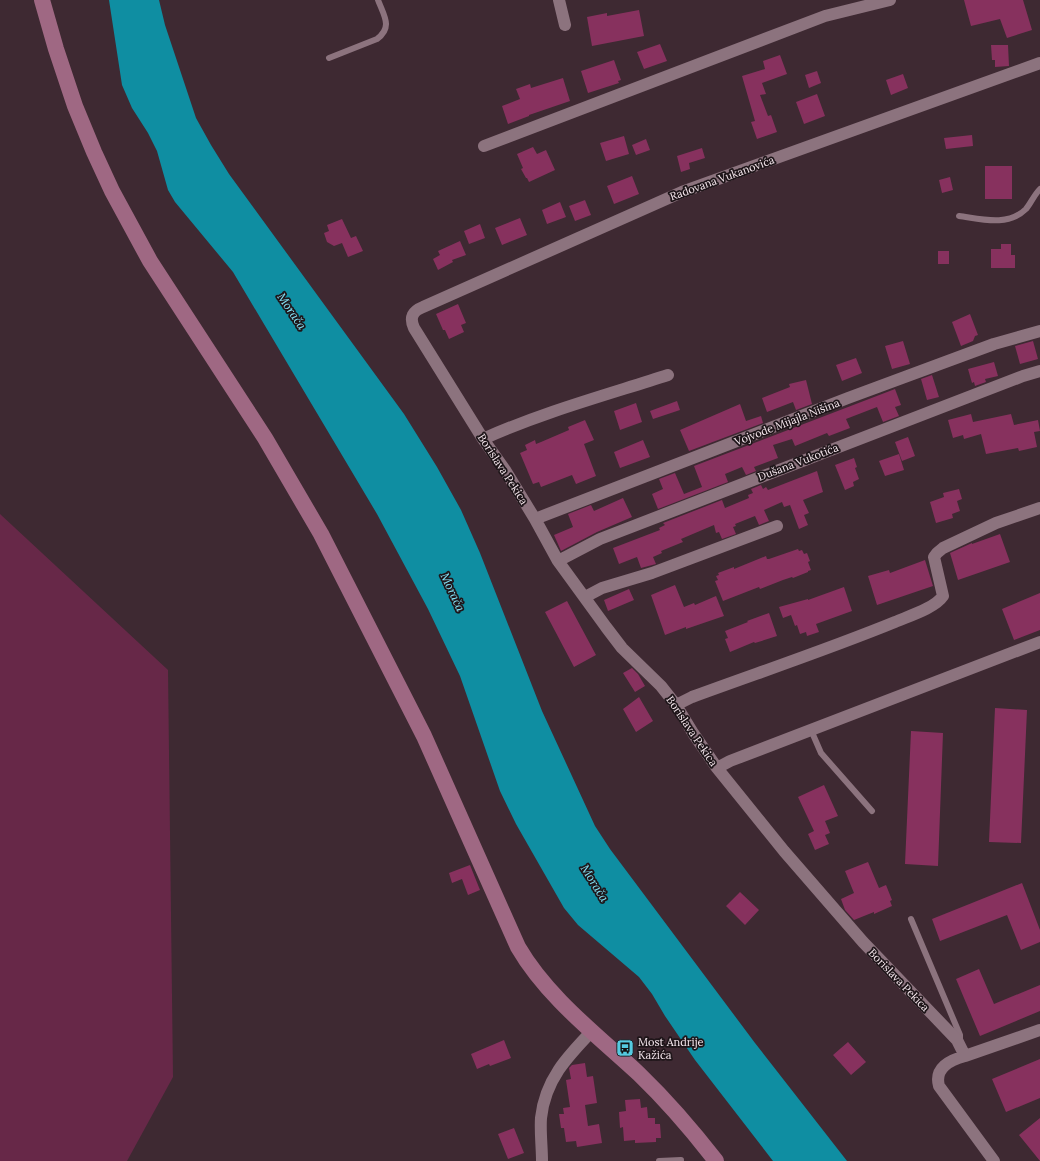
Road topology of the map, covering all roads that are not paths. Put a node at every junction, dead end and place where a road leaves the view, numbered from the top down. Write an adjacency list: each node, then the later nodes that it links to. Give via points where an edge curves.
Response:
1 (42, 0): 28 (main road, via 75,106 127,220 152,264 269,444 321,534 424,736 518,946 539,978)
2 (378, 0): 6 (lane, via 387,25 384,34)
3 (560, 0): 5 (street)
4 (890, 0): 8 (street, via 825,16)
5 (565, 25)
6 (329, 58)
7 (1040, 63): 11 (street, Radovana Vukanovića, via 682,192 423,306)
8 (484, 146)
9 (1040, 189): 10 (lane, via 1018,216 1001,221)
10 (959, 216)
11 (412, 314): 15 (street, Borislava Pekica, via 414,328)
12 (1040, 331): 17 (street, Vojvode Mijajla Nišina, via 994,344 848,398)
13 (1040, 370): 19 (street, Dušana Vukotića, via 600,539)
14 (668, 375): 15 (street, via 515,424)
15 (483, 439): 17 (street, Borislava Pekica)
16 (1040, 508): 22 (street, via 996,523 937,553 934,557 943,596 940,600 871,632)
17 (535, 519): 19 (street, Borislava Pekica)
18 (776, 526): 20 (street, via 652,573 602,588)
19 (558, 561): 20 (street, Borislava Pekica)
20 (585, 597): 22 (street, Borislava Pekica, via 622,648 661,686)
21 (1040, 642): 23 (street)
22 (676, 705): 24 (street, Borislava Pekica)
23 (811, 730): 24 (street); 25 (lane, via 821,753)
24 (718, 768): 29 (street, Borislava Pekica, via 784,851 863,942)
25 (872, 810)
26 (911, 918): 29 (lane, via 960,1035)
27 (1040, 1030): 30 (street)
28 (592, 1031): 32 (street, via 559,1068 550,1085 541,1118); 34 (main road, via 663,1098)
29 (959, 1044): 30 (street, Borislava Pekica)
30 (965, 1056): 35 (street, via 954,1059 942,1068 937,1079 942,1091)
31 (681, 1160): 33 (lane)
32 (542, 1161)
33 (658, 1161)
34 (716, 1161)
35 (994, 1161)

